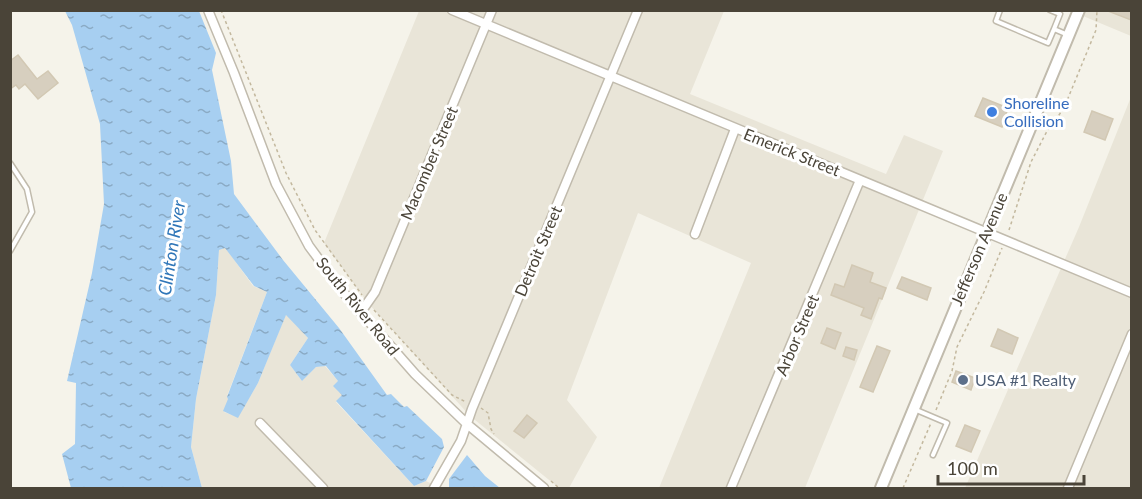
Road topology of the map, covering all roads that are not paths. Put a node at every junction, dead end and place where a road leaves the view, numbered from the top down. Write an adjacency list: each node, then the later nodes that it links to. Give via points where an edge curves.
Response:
1 (208, 10): 19 (street, South River Road, via 280,192 309,246)
2 (452, 10): 8 (street, Emerick Street)
3 (492, 10): 8 (street, Macomber Street)
4 (638, 10): 11 (street, Detroit Street)
5 (1000, 10): 9 (lane, via 996,21 1048,42)
6 (1050, 10): 9 (lane, via 1060,14)
7 (1079, 10): 10 (street, Jefferson Avenue)
8 (487, 26): 11 (street, Emerick Street); 19 (street, Macomber Street, via 375,292)
9 (1054, 29): 10 (lane)
10 (1069, 35): 15 (street, Jefferson Avenue)
11 (612, 76): 12 (street, Emerick Street); 23 (street, Detroit Street)
12 (735, 129): 14 (street, Emerick Street); 16 (street)
13 (10, 163): 17 (lane, via 27,189 32,212)
14 (860, 180): 15 (street, Emerick Street); 28 (street, Arbor Street)
15 (987, 232): 18 (street, Emerick Street); 21 (street, Jefferson Avenue)
16 (695, 234)
17 (10, 251)
18 (1131, 293)
19 (361, 312): 23 (street, South River Road, via 415,374)
20 (1131, 334): 30 (street)
21 (913, 408): 24 (lane, via 947,423); 29 (street, Jefferson Avenue)
22 (261, 423): 25 (street)
23 (467, 424): 26 (street, Detroit Street); 27 (street, South River Road)
24 (933, 455)
25 (323, 489)
26 (434, 489)
27 (544, 489)
28 (731, 489)
29 (881, 489)
30 (1068, 489)

